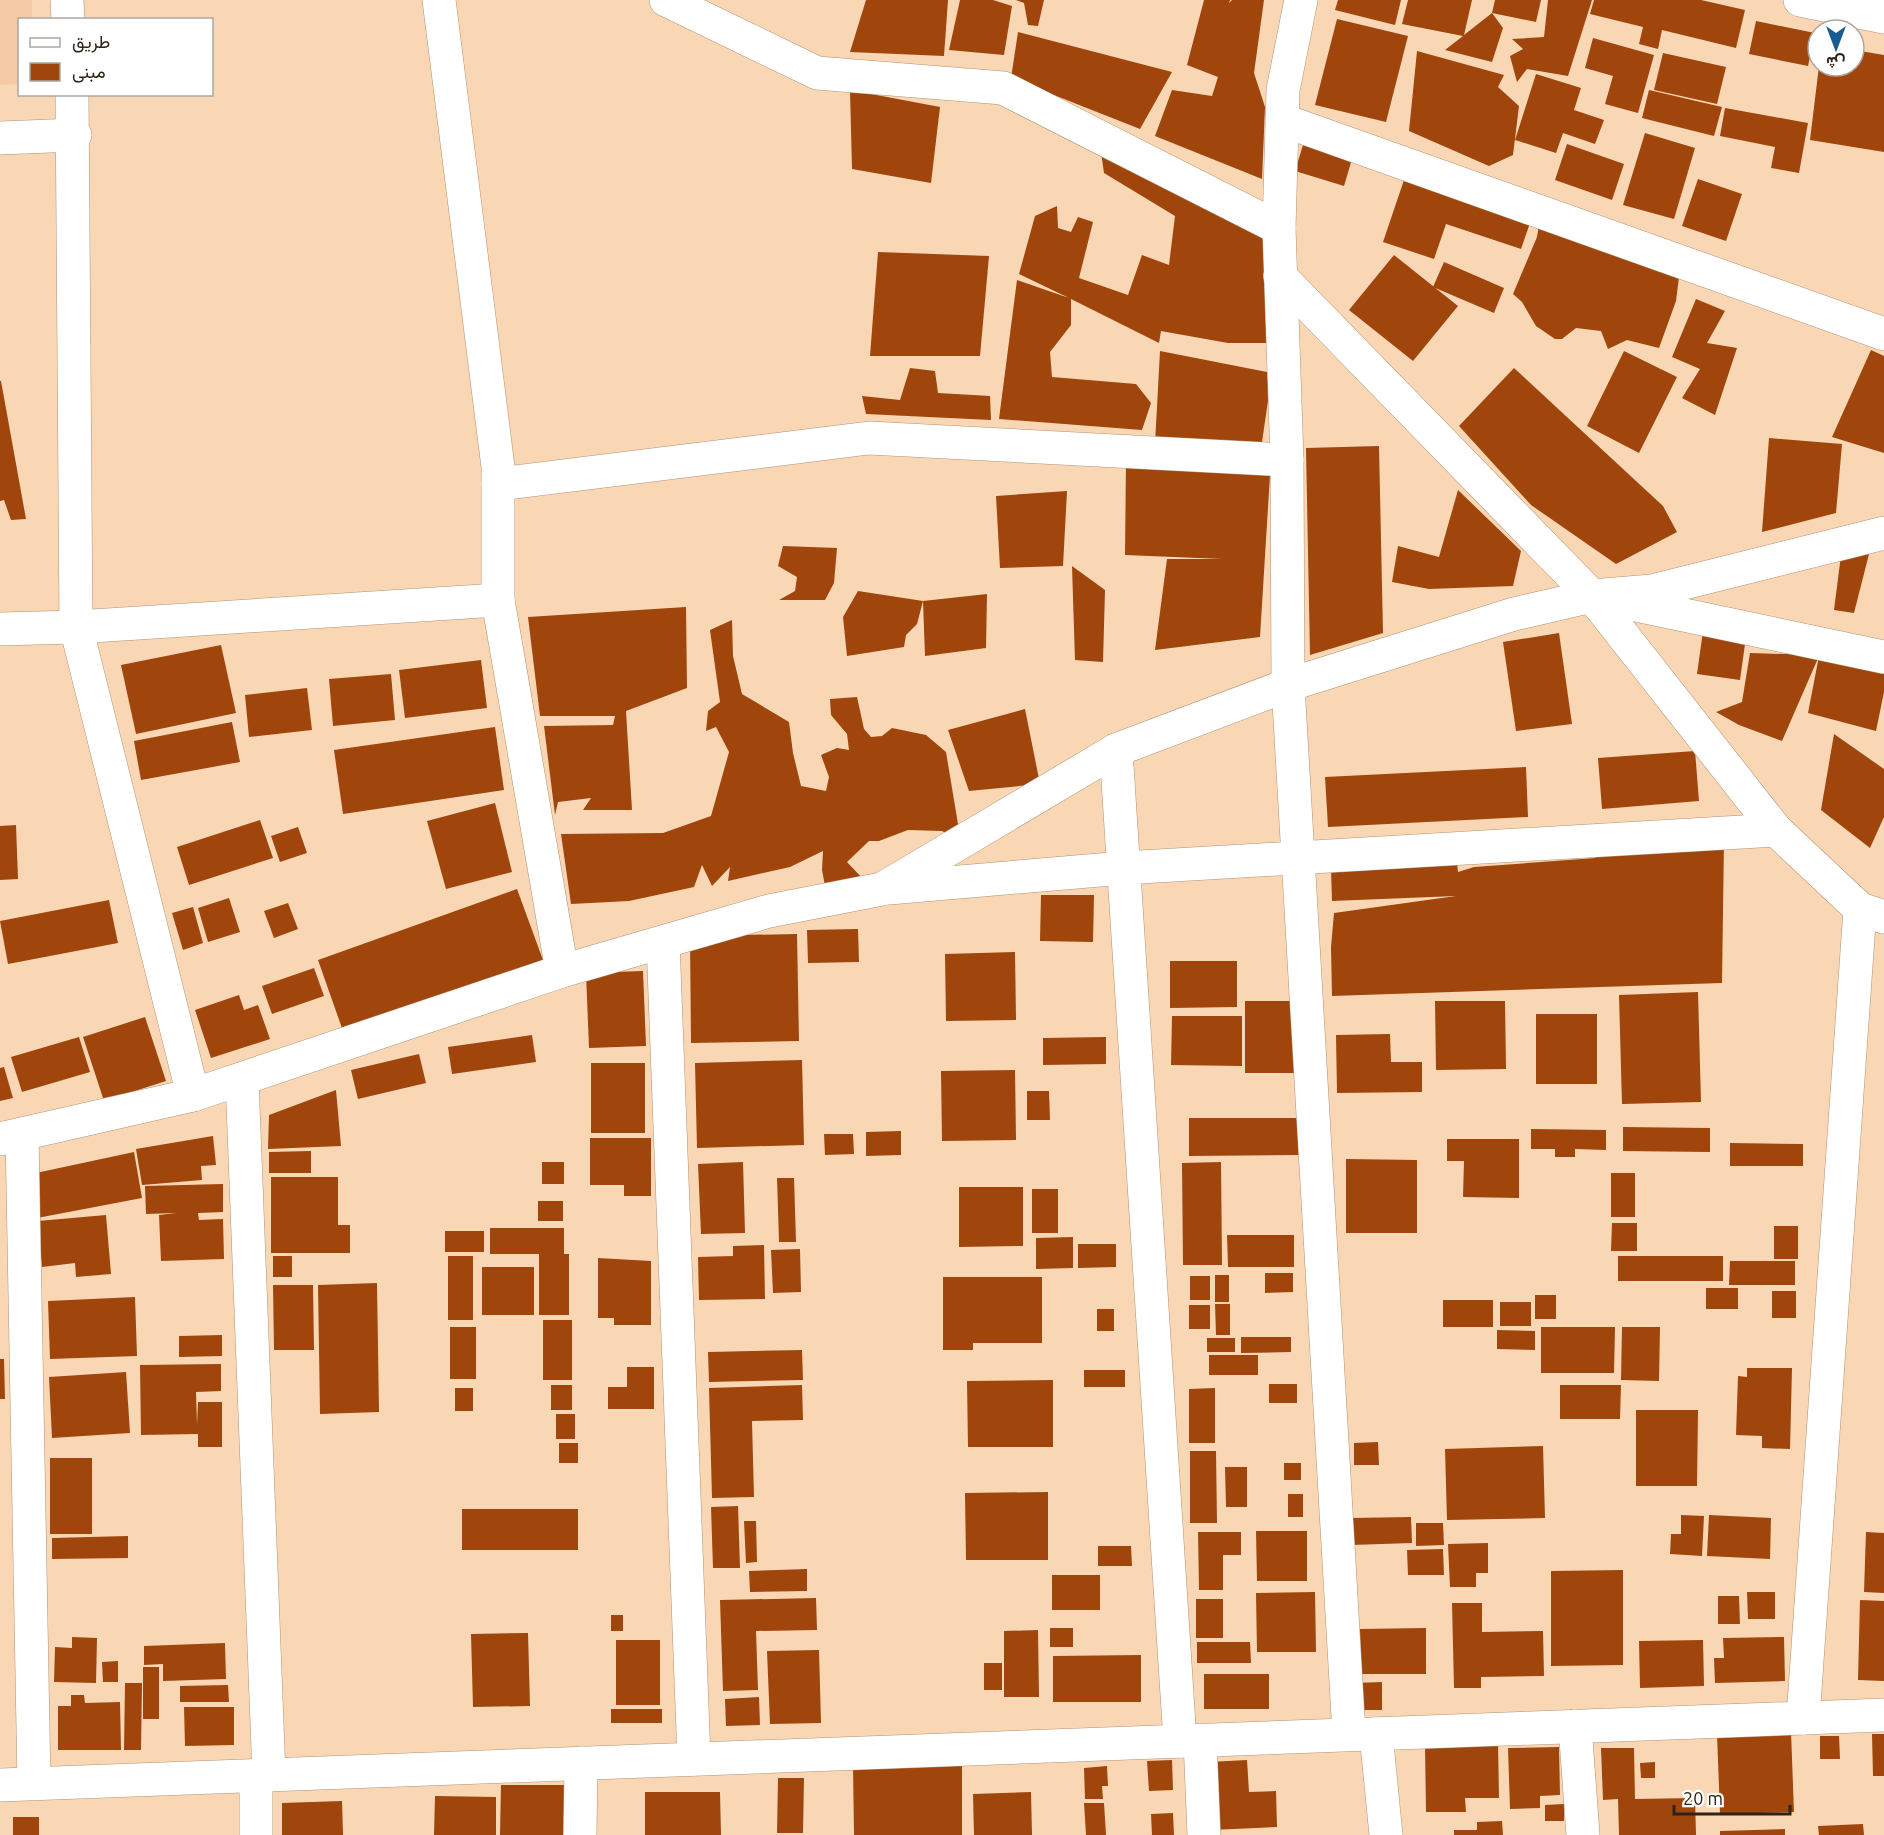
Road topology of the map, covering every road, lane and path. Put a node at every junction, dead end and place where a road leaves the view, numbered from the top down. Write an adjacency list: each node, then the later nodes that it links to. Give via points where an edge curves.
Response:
1 (67, 0): 7 (street)
2 (439, 0): 16 (street)
3 (666, 0): 12 (street, via 817,73 1003,88)
4 (1300, 0): 9 (street, via 1283,90)
5 (1800, 0): 6 (street)
6 (1884, 17)
7 (68, 18)
8 (72, 96): 10 (street)
9 (1282, 120): 12 (street); 14 (street)
10 (75, 135): 11 (street); 20 (street)
11 (0, 138)
12 (1279, 228): 13 (street)
13 (1280, 276): 15 (street); 18 (street)
14 (1884, 334)
15 (1287, 460): 16 (street, via 869,438); 23 (street)
16 (498, 484): 19 (street)
17 (1884, 533): 18 (street, via 1652,591)
18 (1592, 596): 22 (street); 23 (street, via 1514,614); 25 (street)
19 (498, 600): 20 (street); 31 (street)
20 (76, 627): 21 (street); 33 (street)
21 (0, 629)
22 (1884, 657)
23 (1288, 685): 24 (street); 26 (street)
24 (1116, 750): 27 (street); 28 (street)
25 (1776, 830): 26 (street); 29 (street)
26 (1298, 858): 27 (street); 38 (street)
27 (1123, 868): 28 (street); 39 (street)
28 (882, 889): 30 (street, via 769,911)
29 (1872, 913): 36 (street)
30 (663, 942): 31 (street); 40 (street)
31 (562, 971): 32 (street)
32 (242, 1079): 33 (street); 42 (street)
33 (193, 1095): 34 (street)
34 (11, 1137): 43 (street)
35 (1884, 1715): 36 (street)
36 (1803, 1718): 37 (street)
37 (1575, 1726): 38 (street); 49 (street)
38 (1362, 1734): 39 (street); 48 (street)
39 (1190, 1740): 40 (street); 47 (street)
40 (694, 1759): 41 (street)
41 (581, 1763): 42 (street); 46 (street)
42 (262, 1775): 43 (street); 45 (street)
43 (34, 1784): 44 (street)
44 (0, 1785)
45 (256, 1835)
46 (580, 1835)
47 (1204, 1835)
48 (1386, 1835)
49 (1583, 1835)

